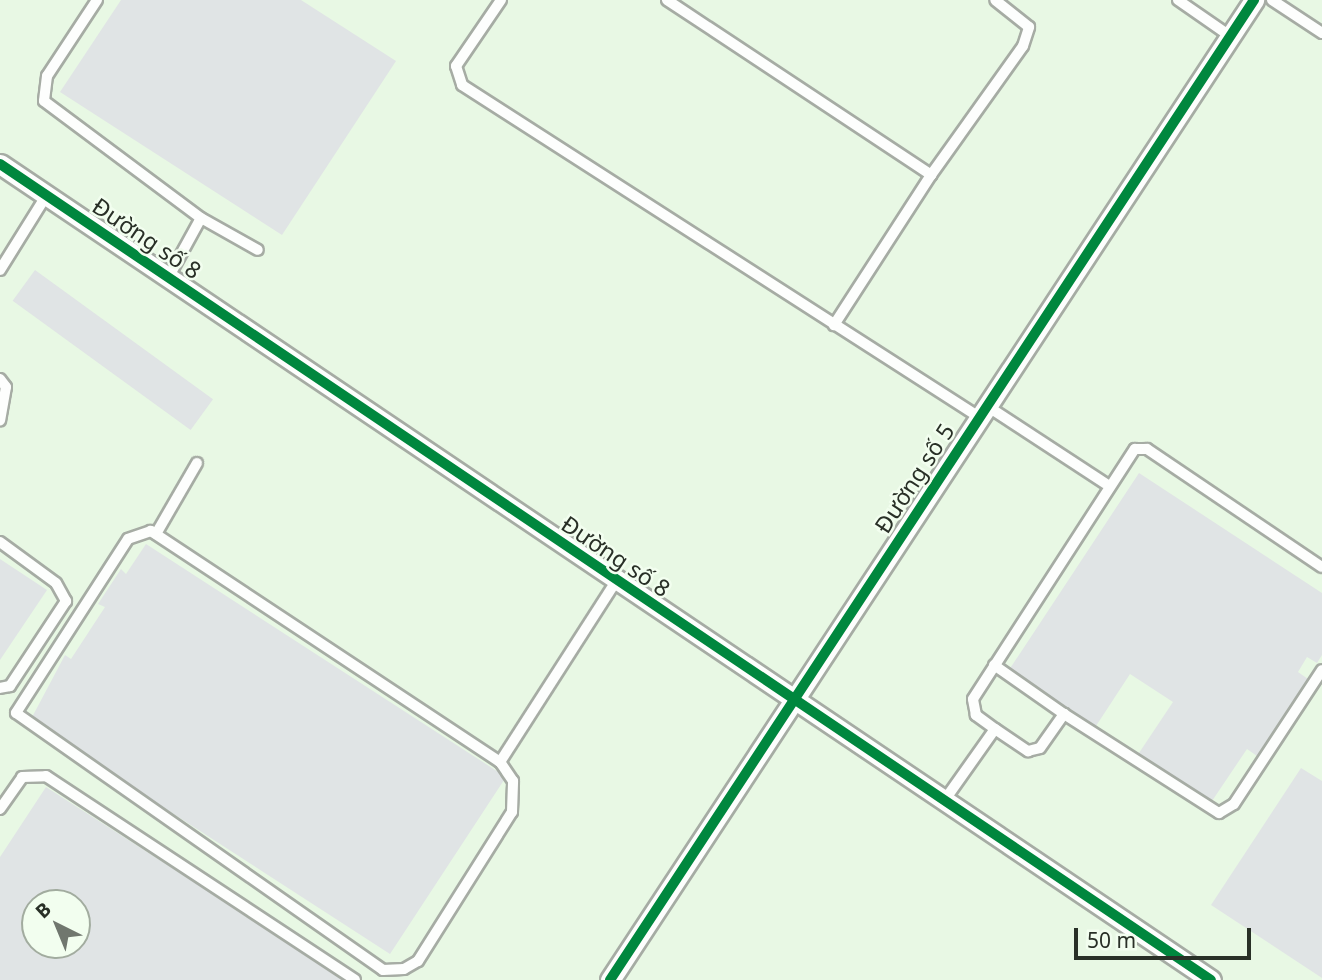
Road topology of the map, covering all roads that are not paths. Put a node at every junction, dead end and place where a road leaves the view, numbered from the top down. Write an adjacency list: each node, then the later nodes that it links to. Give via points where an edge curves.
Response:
1 (97, 0): 13 (lane, via 47,76 44,101)
2 (501, 0): 17 (lane, via 456,66 462,85)
3 (667, 0): 11 (lane)
4 (995, 0): 11 (lane, via 1029,27 1023,46)
5 (1178, 0): 9 (lane)
6 (1254, 0): 9 (street, Đường số 5)
7 (1272, 0): 8 (lane)
8 (1322, 33)
9 (1230, 36): 19 (street, Đường số 5)
10 (0, 164): 12 (street, Đường số 8)
11 (931, 175): 17 (lane)
12 (46, 196): 15 (lane); 16 (street, Đường số 8)
13 (201, 218): 14 (lane); 16 (lane)
14 (258, 250)
15 (0, 270)
16 (168, 278): 26 (street, Đường số 8)
17 (834, 325): 19 (lane)
18 (0, 379): 20 (lane, via 6,387)
19 (982, 411): 22 (lane); 30 (street, Đường số 5)
20 (0, 420)
21 (197, 463): 23 (lane)
22 (1106, 484): 25 (lane, via 1135,449 1147,449); 27 (lane)
23 (156, 534): 33 (lane); 33 (lane, via 136,531 128,538 16,713 383,970 418,961 512,812 513,781)
24 (0, 542): 29 (lane, via 56,583 66,601 10,686)
25 (1322, 567)
26 (616, 581): 30 (street, Đường số 8); 33 (lane)
27 (994, 665): 31 (lane); 32 (lane, via 972,709)
28 (1322, 670): 31 (lane, via 1234,804 1219,813)
29 (0, 688)
30 (792, 700): 34 (street, Đường số 8); 37 (street, Đường số 5)
31 (1065, 713): 32 (lane, via 1040,748 1028,751)
32 (995, 729): 34 (lane)
33 (500, 762)
34 (944, 802): 38 (street, Đường số 8)
35 (0, 809): 36 (lane, via 22,777 46,776)
36 (355, 980)
37 (610, 980)
38 (1211, 980)

